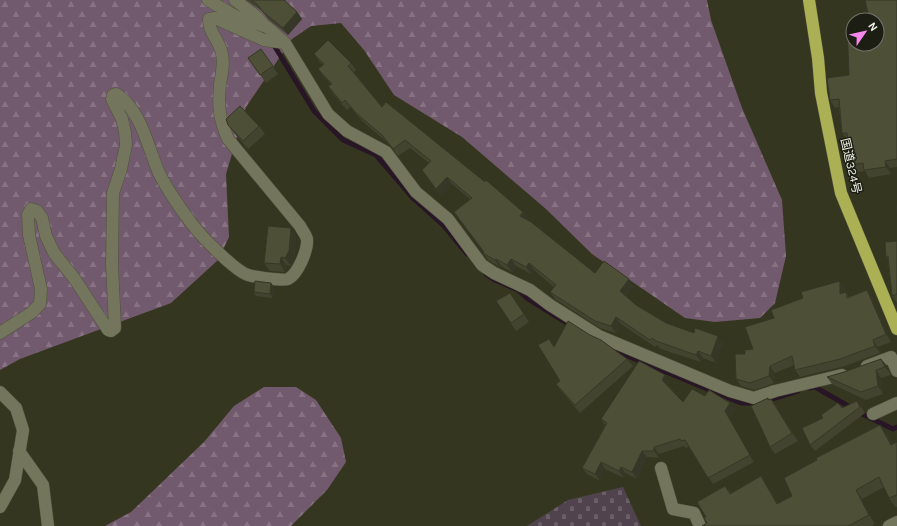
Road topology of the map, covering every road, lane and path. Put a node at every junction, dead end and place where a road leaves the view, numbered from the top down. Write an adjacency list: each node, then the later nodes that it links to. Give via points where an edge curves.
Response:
1 (208, 0): 4 (street, via 237,17)
2 (235, 0): 4 (street)
3 (809, 0): 6 (highway, 国道324号, via 821,93 841,193)
4 (266, 27): 5 (street)
5 (285, 43): 7 (street, via 264,40 215,18 209,19 222,52 219,108 221,124 228,139 300,226 307,239 305,253 293,275 286,280 248,275 206,240 193,225 159,173 148,140 132,110 124,99 113,94 112,99 122,119 126,145 113,193 112,264 115,328 108,330 74,278 54,253 46,236 42,218 37,211 31,210 28,215 29,235 41,289 40,304 31,313); 8 (street, via 328,114 347,131 386,152 416,192 448,219 482,264 494,273 530,290 599,336 730,391 754,398 847,373 892,357)
6 (897, 329)
7 (0, 333)
8 (897, 371)
9 (0, 392): 12 (street, via 16,408 23,430)
10 (897, 403): 11 (street)
11 (873, 414)
12 (19, 451): 14 (street, via 15,480); 16 (street, via 43,485)
13 (661, 468): 17 (street, via 673,509 694,513)
14 (0, 507)
15 (897, 522): 18 (street)
16 (48, 526)
17 (700, 526)
18 (889, 526)

